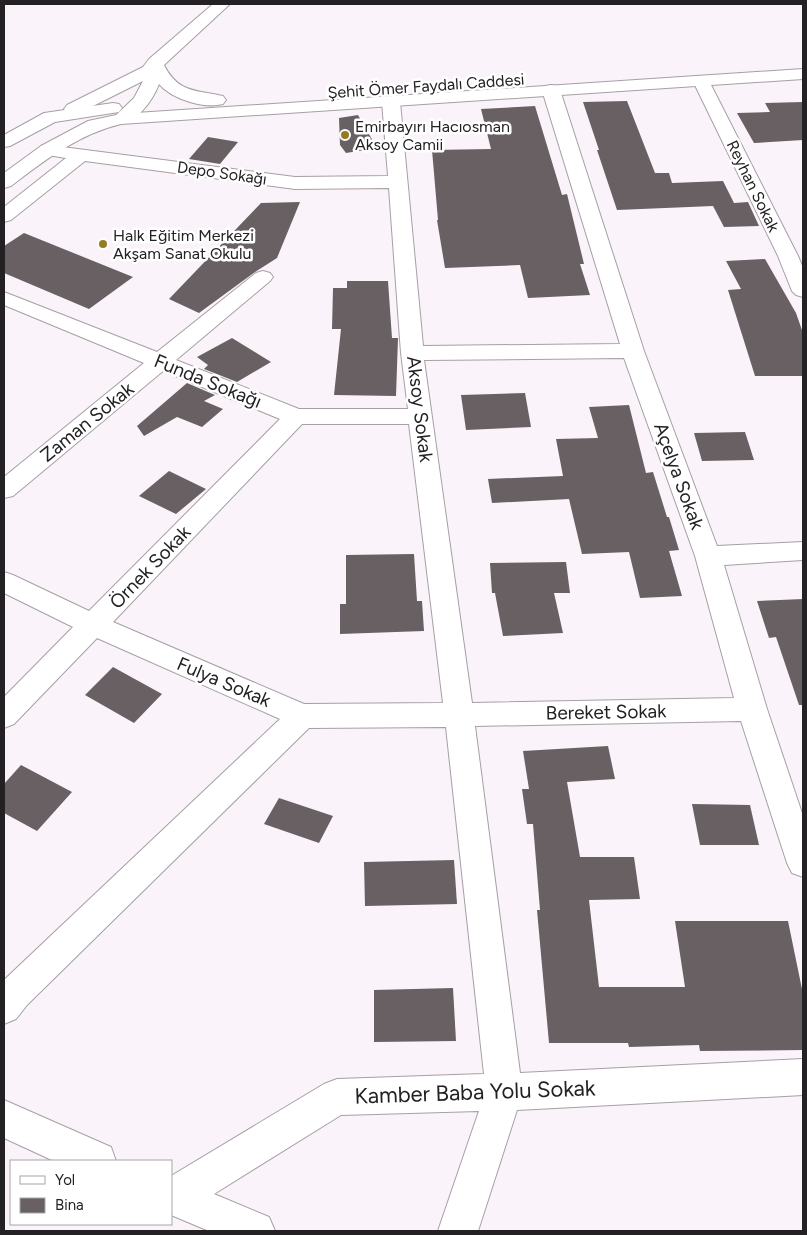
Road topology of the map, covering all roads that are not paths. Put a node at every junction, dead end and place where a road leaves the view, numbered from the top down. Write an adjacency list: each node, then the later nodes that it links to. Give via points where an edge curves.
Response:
1 (222, 4): 3 (street)
2 (803, 61): 7 (street, Şehit Ömer Faydalı Caddesi)
3 (155, 64): 7 (street, via 168,86 193,96); 9 (street, via 153,80); 10 (street, via 149,71)
4 (803, 74): 5 (street, Şehit Ömer Faydalı Caddesi)
5 (701, 81): 6 (street, Şehit Ömer Faydalı Caddesi); 18 (street, Reyhan Sokak)
6 (551, 90): 8 (street, Şehit Ömer Faydalı Caddesi); 22 (street, Açelya Sokak)
7 (217, 100): 9 (street, Şehit Ömer Faydalı Caddesi)
8 (390, 102): 11 (street, Şehit Ömer Faydalı Caddesi); 16 (street, Aksoy Sokak)
9 (140, 104): 11 (street); 12 (street, Şehit Ömer Faydalı Caddesi, via 50,117)
10 (73, 109)
11 (121, 119): 13 (street, Şehit Ömer Faydalı Caddesi, via 94,126)
12 (4, 142)
13 (47, 150): 14 (street, Depo Sokağı); 15 (street, Şehit Ömer Faydalı Caddesi)
14 (82, 154): 16 (street, Depo Sokağı, via 295,183); 17 (street)
15 (4, 182)
16 (398, 182): 23 (street, Aksoy Sokak)
17 (4, 216)
18 (796, 255): 20 (street, Reyhan Sokak)
19 (263, 277): 24 (street, Zaman Sokak)
20 (803, 291)
21 (8, 305): 24 (street, Funda Sokağı)
22 (632, 351): 23 (street); 29 (street, Açelya Sokak)
23 (412, 353): 25 (street, Aksoy Sokak)
24 (160, 362): 26 (street, Funda Sokağı); 27 (street, Zaman Sokak)
25 (421, 416): 26 (street, Funda Sokağı); 33 (street, Aksoy Sokak)
26 (296, 417): 31 (street, Örnek Sokak)
27 (4, 490)
28 (803, 551): 29 (street)
29 (708, 556): 32 (street, Açelya Sokak)
30 (4, 582): 31 (street, Fulya Sokak)
31 (93, 625): 34 (street, Örnek Sokak); 35 (street, Fulya Sokak)
32 (752, 708): 33 (street, Bereket Sokak); 36 (street, Açelya Sokak)
33 (460, 715): 35 (street, Fulya Sokak); 39 (street, Aksoy Sokak)
34 (4, 716)
35 (302, 716): 37 (street)
36 (803, 863)
37 (8, 995)
38 (803, 1078): 39 (street, Kamber Baba Yolu Sokak)
39 (504, 1092): 42 (street, Kamber Baba Yolu Sokak, via 336,1097); 44 (street)
40 (4, 1119): 41 (street)
41 (95, 1160)
42 (173, 1195): 43 (street)
43 (255, 1231)
44 (458, 1231)

